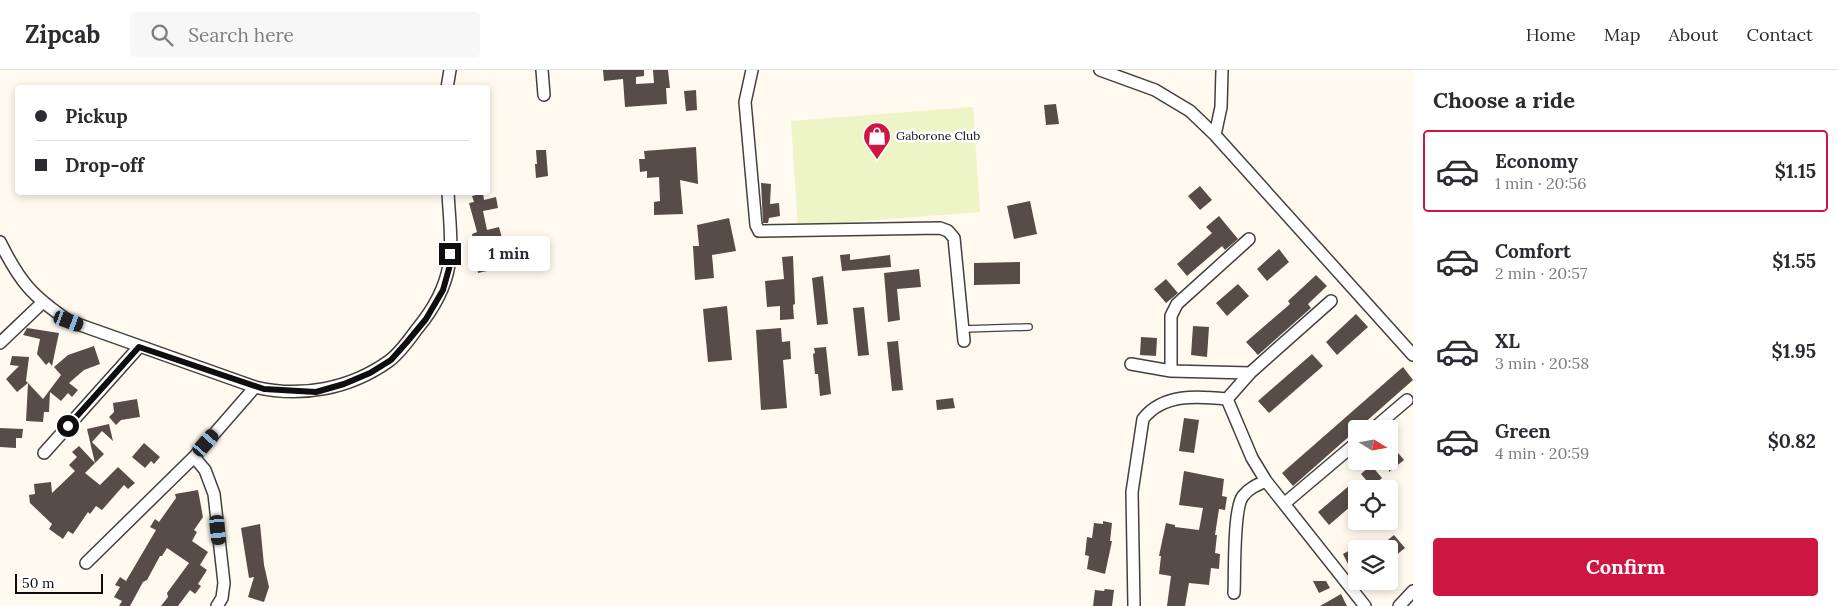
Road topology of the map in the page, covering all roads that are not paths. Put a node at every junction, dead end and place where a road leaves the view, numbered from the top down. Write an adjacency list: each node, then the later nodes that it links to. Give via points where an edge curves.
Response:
1 (450, 70): 6 (street)
2 (542, 70): 7 (street)
3 (752, 70): 15 (street, via 745,102 759,231 940,228 948,231 954,238)
4 (1100, 70): 8 (street, via 1155,90 1190,111)
5 (1222, 70): 8 (street)
6 (448, 85)
7 (544, 95)
8 (1216, 135): 19 (street)
9 (448, 195): 23 (street, via 450,265 443,290 426,319 391,360 370,373 316,392)
10 (1249, 239): 21 (street, via 1173,309)
11 (0, 242): 13 (street, via 10,263)
12 (1331, 301): 22 (street)
13 (42, 303): 17 (street); 18 (street, via 69,321)
14 (1029, 327): 15 (lane)
15 (963, 328): 16 (street)
16 (964, 341)
17 (0, 343)
18 (139, 347): 23 (street); 28 (street)
19 (1413, 355)
20 (1131, 364): 21 (street)
21 (1170, 371): 22 (street)
22 (1250, 373): 24 (street)
23 (255, 387): 29 (street)
24 (1227, 399): 30 (street, via 1252,458); 36 (street, via 1200,396 1167,400 1150,410 1143,419 1132,492)
25 (1407, 400): 26 (street)
26 (1384, 420)
27 (1348, 450): 31 (street)
28 (44, 453)
29 (194, 457): 32 (street); 35 (street, via 205,470 214,494 224,583)
30 (1266, 481): 31 (street); 34 (street, via 1253,486 1242,497 1237,516)
31 (1285, 503): 37 (street)
32 (86, 563)
33 (1413, 591): 38 (street)
34 (1234, 593)
35 (217, 606)
36 (1134, 606)
37 (1365, 606)
38 (1399, 606)

